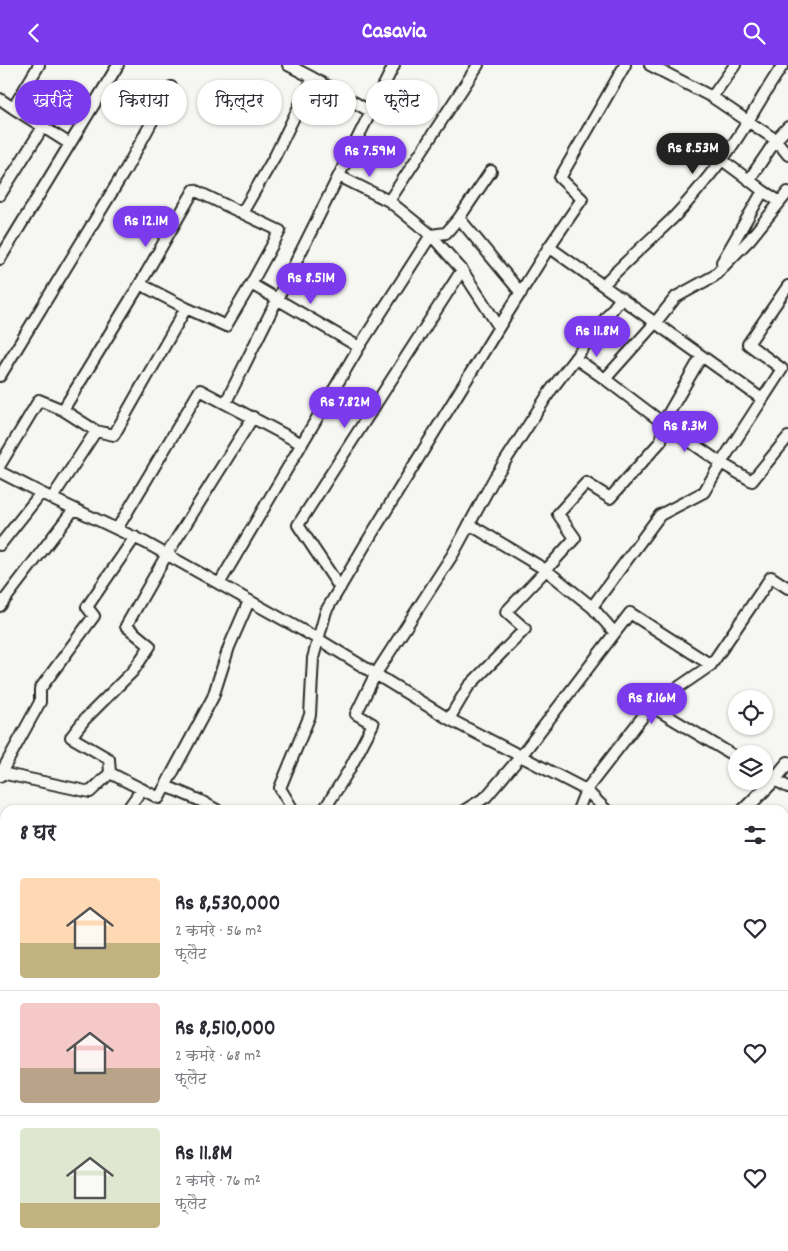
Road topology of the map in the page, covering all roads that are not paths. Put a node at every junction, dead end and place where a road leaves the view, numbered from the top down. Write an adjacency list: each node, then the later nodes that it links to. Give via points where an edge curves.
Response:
1 (38, 65): 15 (street)
2 (118, 65): 23 (street)
3 (288, 65): 11 (street)
4 (394, 65): 12 (street)
5 (478, 65): 32 (street)
6 (625, 65): 37 (street, via 560,178 582,199)
7 (650, 65): 13 (street)
8 (727, 65): 13 (street)
9 (735, 65): 13 (street)
10 (783, 65): 17 (street)
11 (313, 78): 16 (street); 34 (street, via 275,157)
12 (387, 80)
13 (712, 97): 17 (street)
14 (0, 99): 15 (street)
15 (13, 108): 20 (street)
16 (366, 109)
17 (749, 121): 22 (street); 25 (street)
18 (366, 122): 27 (street)
19 (150, 125): 54 (street)
20 (43, 127): 23 (street); 31 (street)
21 (788, 127): 22 (street)
22 (776, 140): 24 (street); 28 (street)
23 (70, 144): 38 (street)
24 (788, 155)
25 (722, 160): 28 (street); 43 (street, via 673,217)
26 (491, 171): 35 (street)
27 (339, 176): 32 (street); 47 (street)
28 (748, 179): 29 (street)
29 (763, 191): 33 (street); 40 (street)
30 (788, 192): 33 (street)
31 (0, 195)
32 (389, 201): 36 (street)
33 (780, 202): 40 (street)
34 (242, 213): 41 (street, via 194,190); 42 (street, via 280,231)
35 (459, 218): 36 (street, via 446,233); 45 (street)
36 (432, 235): 39 (street); 51 (street)
37 (549, 247): 43 (street); 45 (street)
38 (0, 259)
39 (462, 270): 50 (street); 77 (street, via 298,525)
40 (714, 276): 49 (street, via 676,297)
41 (140, 284): 48 (street); 58 (street)
42 (251, 285): 47 (street); 48 (street, via 226,326)
43 (604, 285): 46 (street)
44 (788, 286): 56 (street, via 748,345 782,369)
45 (520, 293): 50 (street)
46 (621, 298): 49 (street); 53 (street)
47 (278, 300): 51 (street); 57 (street)
48 (186, 308): 61 (street, via 114,435)
49 (655, 323): 52 (street); 55 (street)
50 (499, 327): 77 (street)
51 (359, 347): 63 (street)
52 (701, 357): 56 (street); 60 (street)
53 (574, 358): 55 (street); 70 (street, via 495,477)
54 (0, 376)
55 (605, 379): 60 (street)
56 (762, 399): 64 (street)
57 (226, 403): 59 (street); 71 (street, via 200,390)
58 (62, 410): 61 (street); 65 (street, via 39,400)
59 (253, 417): 63 (street); 74 (street)
60 (663, 423): 64 (street); 75 (street, via 661,441 610,498 586,483 558,514 575,538)
61 (96, 431): 68 (street)
62 (788, 437): 64 (street, via 752,481)
63 (302, 444): 76 (street)
64 (721, 463): 81 (street, via 704,493 660,515)
65 (0, 465)
66 (0, 472): 67 (street)
67 (41, 493): 68 (street); 73 (street)
68 (52, 498): 69 (street)
69 (74, 509): 71 (street); 80 (street)
70 (469, 524): 75 (street); 85 (street)
71 (117, 529): 72 (street)
72 (135, 537): 74 (street); 93 (street, via 87,607 94,616 40,689 40,702)
73 (0, 545)
74 (166, 554): 76 (street); 91 (street, via 126,626 150,646 132,671 71,737 109,759)
75 (546, 570): 81 (street); 87 (street, via 506,612 525,629 468,687)
76 (219, 584): 79 (street)
77 (340, 588): 83 (street, via 326,611)
78 (788, 588): 84 (street, via 772,577)
79 (249, 601): 83 (street); 95 (street, via 229,647 213,697)
80 (0, 606)
81 (592, 607): 82 (street)
82 (614, 632): 84 (street, via 630,613); 89 (street)
83 (318, 639): 85 (street); 102 (street, via 313,659 310,715 280,788)
84 (711, 665): 86 (street)
85 (375, 675): 87 (street); 103 (street, via 356,714 373,724)
86 (651, 706): 88 (street); 98 (street)
87 (449, 719): 89 (street)
88 (728, 752)
89 (522, 756): 98 (street); 104 (street, via 486,797)
90 (788, 763): 92 (street)
91 (110, 773): 93 (street, via 90,792); 97 (street)
92 (773, 774)
93 (1, 775)
94 (773, 779): 96 (street)
95 (166, 786): 97 (street, via 159,797); 101 (street)
96 (788, 787)
97 (142, 789): 100 (street)
98 (586, 790): 105 (street); 106 (street)
99 (759, 790): 107 (street)
100 (131, 805)
101 (208, 805)
102 (290, 805)
103 (327, 805)
104 (473, 805)
105 (580, 805)
106 (601, 805)
107 (748, 805)

